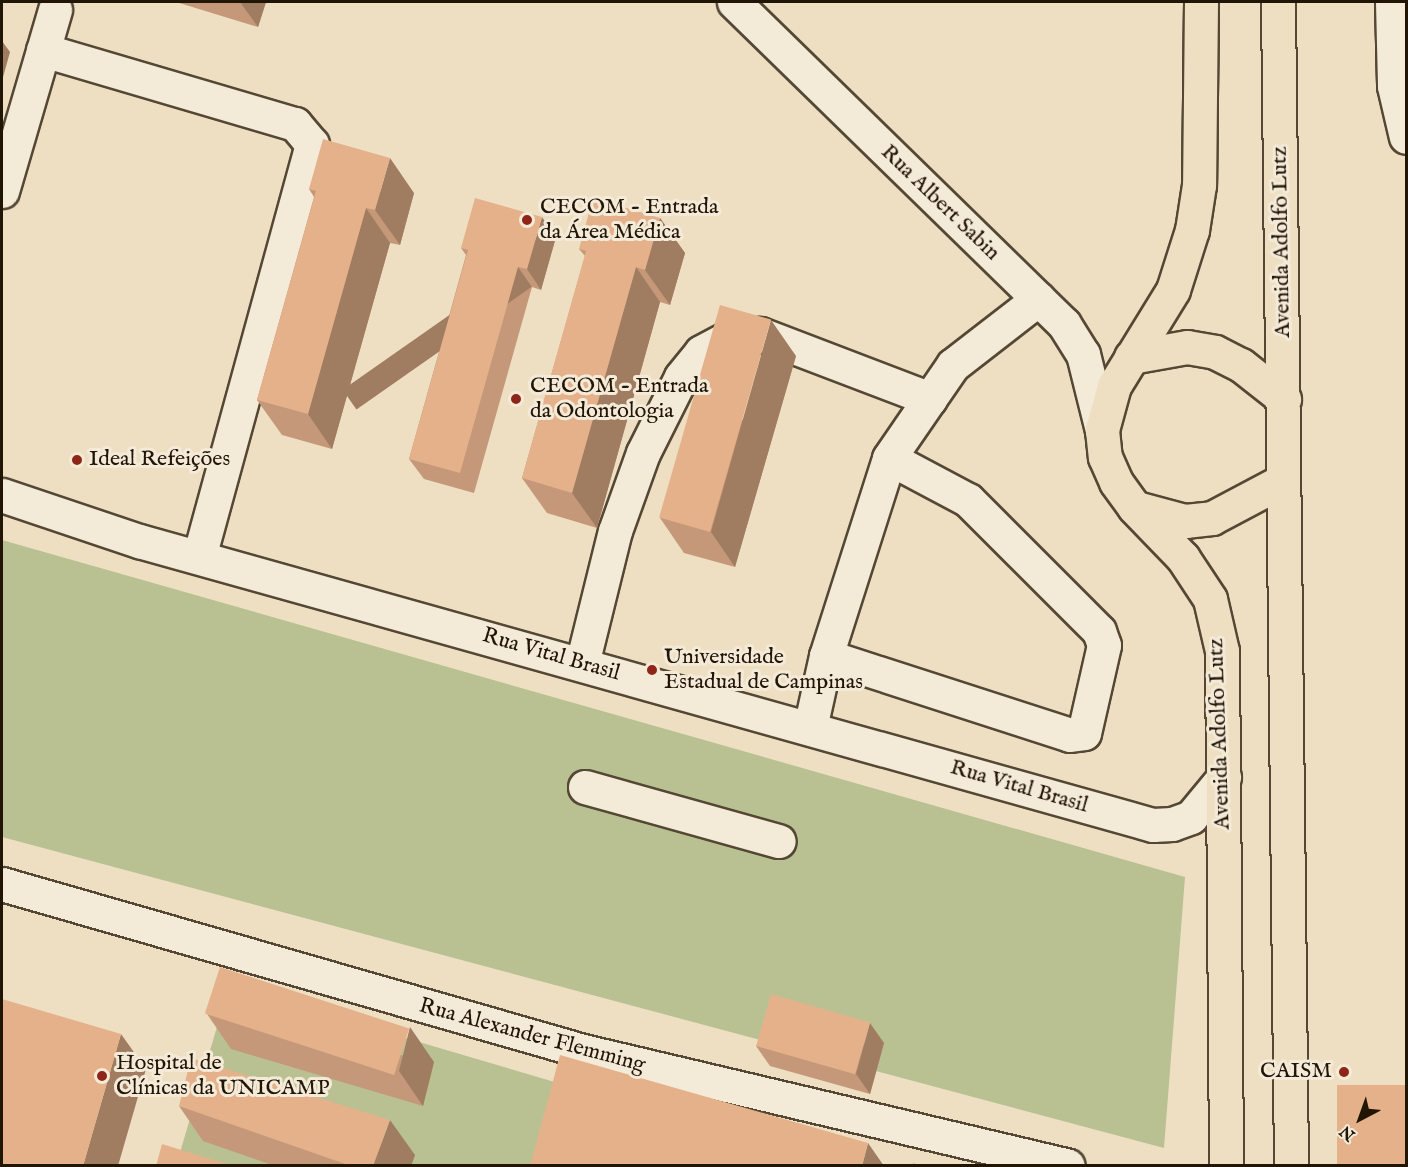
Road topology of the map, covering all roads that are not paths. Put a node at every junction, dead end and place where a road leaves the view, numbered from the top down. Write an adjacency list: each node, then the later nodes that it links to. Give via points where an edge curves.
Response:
1 (734, 2): 9 (street, Rua Albert Sabin)
2 (1201, 2): 10 (main road, Avenida Adolfo Lutz, via 1199,185 1192,230 1173,290)
3 (1278, 2): 12 (main road, Avenida Adolfo Lutz)
4 (1392, 2): 7 (street, via 1394,86)
5 (56, 10): 6 (street)
6 (44, 50): 8 (street); 18 (street, via 295,124 312,144)
7 (1407, 137)
8 (2, 191)
9 (1038, 299): 11 (street, via 953,365); 13 (street, Rua Albert Sabin, via 1064,324 1083,354)
10 (1131, 357): 12 (main road, via 1188,347 1215,351 1241,365); 13 (main road, Avenida Adolfo Lutz, via 1114,386)
11 (930, 399): 14 (street); 20 (street, via 760,334 729,337 701,352 681,377 643,453 615,531)
12 (1284, 399): 15 (main road, Avenida Adolfo Lutz)
13 (1102, 430): 17 (main road, Avenida Adolfo Lutz, via 1105,457)
14 (889, 459): 19 (street); 19 (street, via 968,500 1099,631 1104,645 1084,733 1070,735)
15 (1282, 481): 17 (main road, via 1212,519 1185,521); 28 (main road, Avenida Adolfo Lutz)
16 (2, 495): 18 (street, Rua Vital Brasil, via 139,541)
17 (1134, 507): 22 (main road, Avenida Adolfo Lutz, via 1183,558 1210,600 1222,651)
18 (199, 556): 20 (street, Rua Vital Brasil)
19 (826, 656): 21 (street)
20 (582, 664): 21 (street, Rua Vital Brasil)
21 (810, 728): 22 (street, Rua Vital Brasil, via 1153,825 1191,817)
22 (1224, 777): 27 (main road, Avenida Adolfo Lutz)
23 (585, 787): 24 (street)
24 (779, 841)
25 (2, 884): 26 (street, Rua Alexander Flemming, via 583,1052)
26 (1068, 1166)
27 (1226, 1166)
28 (1291, 1166)

